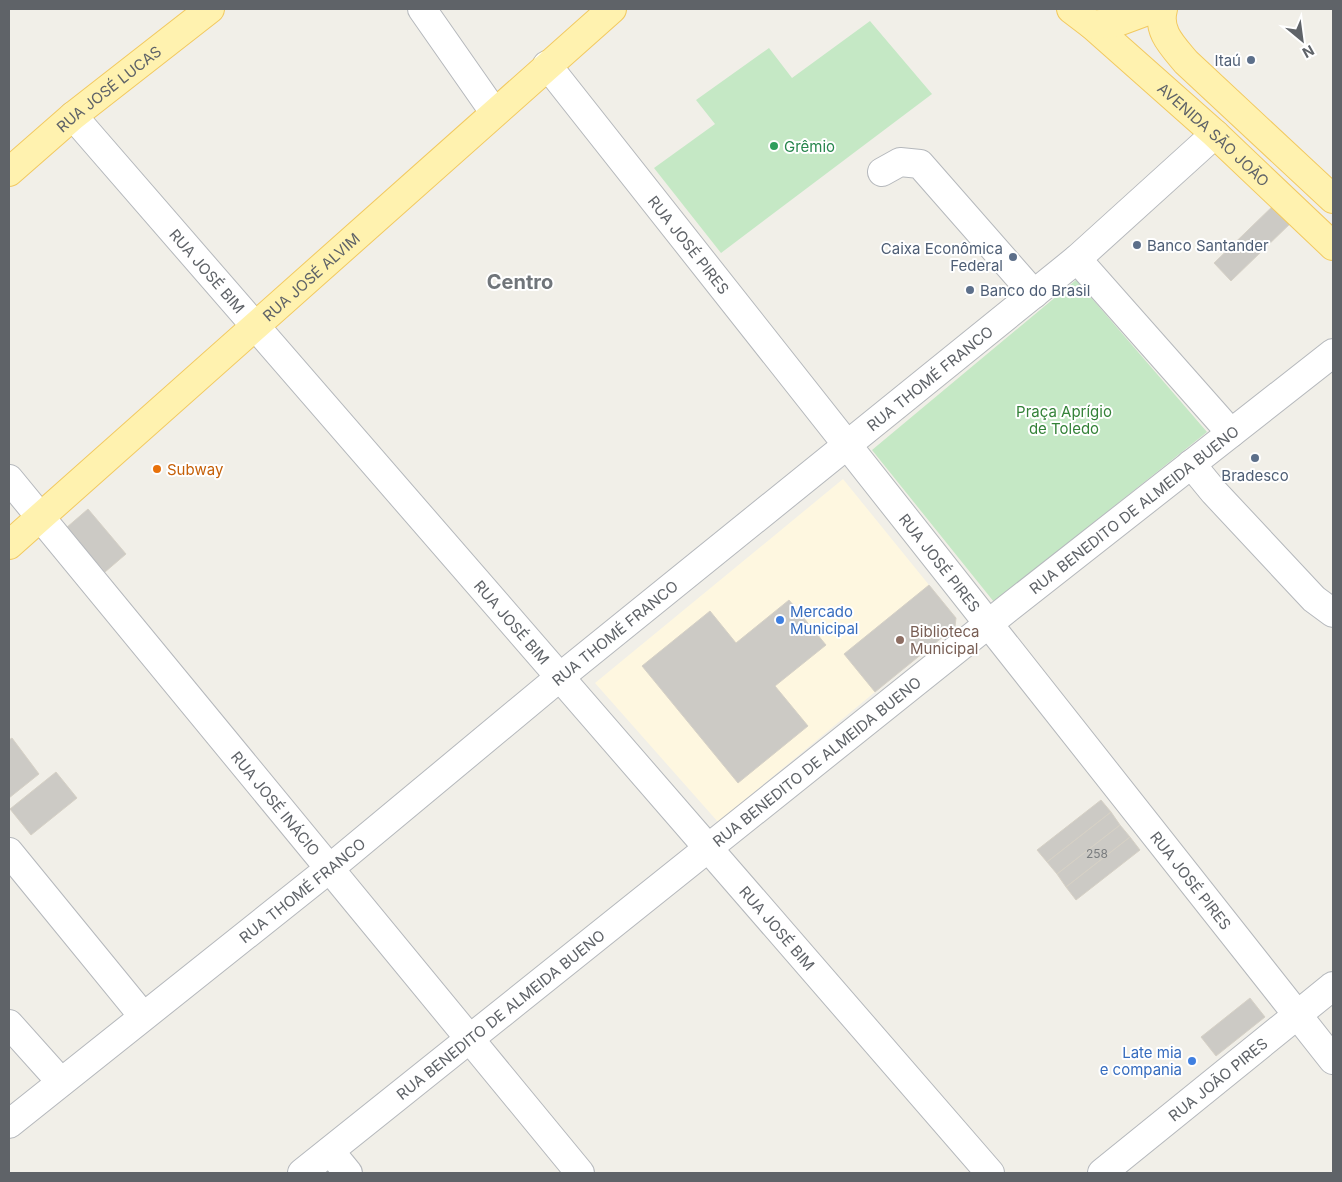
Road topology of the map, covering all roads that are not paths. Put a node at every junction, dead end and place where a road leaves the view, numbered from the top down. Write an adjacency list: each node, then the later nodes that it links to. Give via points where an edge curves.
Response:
1 (210, 9): 10 (main road, RUA JOSÉ LUCAS)
2 (422, 9): 9 (street)
3 (612, 9): 8 (main road, RUA JOSÉ ALVIM)
4 (1071, 9): 7 (main road, AVENIDA SÃO JOÃO)
5 (1153, 9): 7 (main road, via 1118,22)
6 (1163, 9): 14 (main road, via 1160,20 1168,40 1186,62)
7 (1092, 25): 11 (main road, AVENIDA SÃO JOÃO)
8 (547, 65): 9 (main road, RUA JOSÉ ALVIM); 21 (street, RUA JOSÉ PIRES)
9 (494, 112): 18 (main road, RUA JOSÉ ALVIM)
10 (73, 116): 12 (main road, RUA JOSÉ LUCAS); 18 (street, RUA JOSÉ BIM)
11 (1215, 134): 15 (main road, AVENIDA SÃO JOÃO); 16 (street, RUA THOMÉ FRANCO)
12 (9, 172)
13 (882, 172): 17 (street, via 900,162 920,164)
14 (1333, 199)
15 (1333, 246)
16 (1077, 259): 17 (street, RUA THOMÉ FRANCO); 20 (street)
17 (1034, 294): 21 (street, RUA THOMÉ FRANCO)
18 (256, 326): 24 (main road, RUA JOSÉ ALVIM); 28 (street, RUA JOSÉ BIM)
19 (1333, 353): 20 (street, RUA BENEDITO DE ALMEIDA BUENO)
20 (1231, 433): 22 (street, RUA BENEDITO DE ALMEIDA BUENO)
21 (848, 444): 27 (street, RUA JOSÉ PIRES); 28 (street, RUA THOMÉ FRANCO)
22 (1191, 464): 26 (street, via 1314,599); 27 (street, RUA BENEDITO DE ALMEIDA BUENO)
23 (9, 479): 24 (street, RUA JOSÉ INÁCIO)
24 (40, 517): 25 (main road, RUA JOSÉ ALVIM); 31 (street, RUA JOSÉ INÁCIO)
25 (9, 545)
26 (1333, 613)
27 (989, 624): 29 (street, RUA BENEDITO DE ALMEIDA BUENO); 33 (street, RUA JOSÉ PIRES)
28 (560, 678): 29 (street, RUA JOSÉ BIM); 31 (street, RUA THOMÉ FRANCO)
29 (709, 849): 36 (street, RUA BENEDITO DE ALMEIDA BUENO); 44 (street, RUA JOSÉ BIM)
30 (9, 852): 34 (street)
31 (329, 868): 34 (street, RUA THOMÉ FRANCO); 36 (street, RUA JOSÉ INÁCIO)
32 (1333, 986): 33 (street, RUA JOÃO PIRES)
33 (1298, 1015): 37 (street, RUA JOSÉ PIRES); 45 (street, RUA JOÃO PIRES)
34 (143, 1016): 38 (street, RUA THOMÉ FRANCO)
35 (9, 1024): 38 (street)
36 (470, 1040): 40 (street, RUA BENEDITO DE ALMEIDA BUENO); 43 (street, RUA JOSÉ INÁCIO)
37 (1333, 1060)
38 (61, 1082): 39 (street, RUA THOMÉ FRANCO)
39 (9, 1124)
40 (330, 1151): 41 (street, RUA BENEDITO DE ALMEIDA BUENO); 42 (street)
41 (302, 1173)
42 (348, 1173)
43 (580, 1173)
44 (990, 1173)
45 (1102, 1173)

